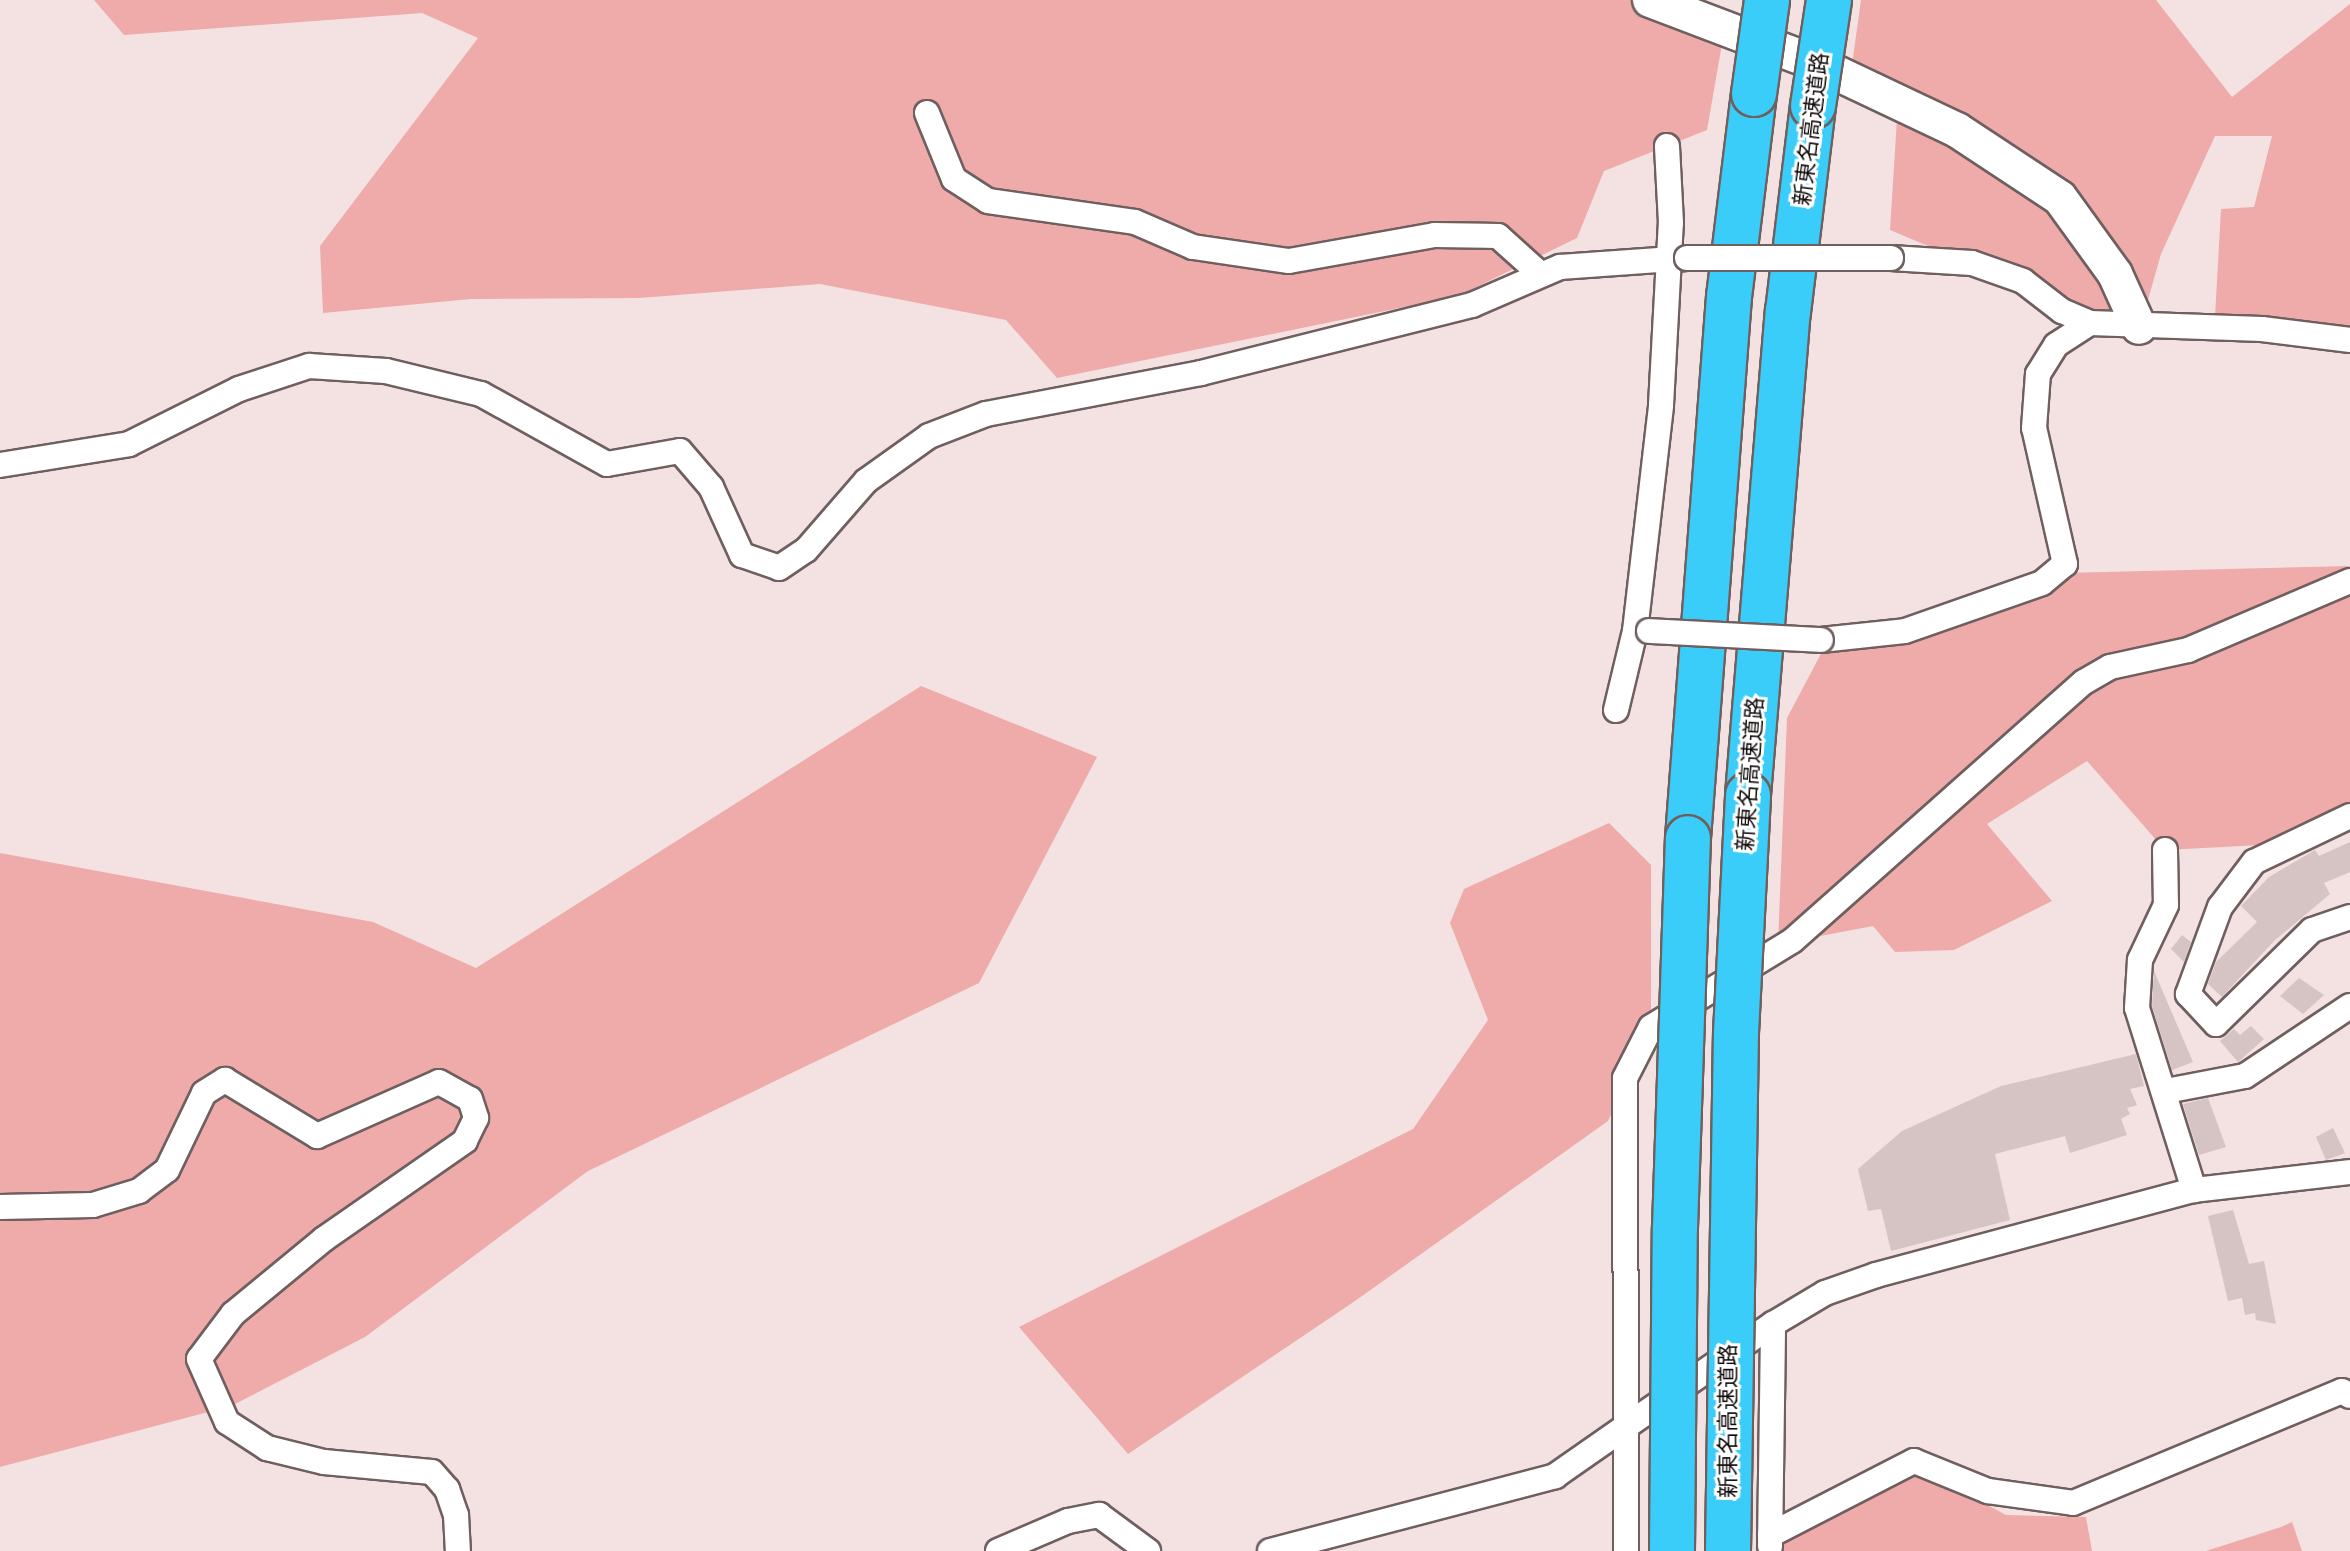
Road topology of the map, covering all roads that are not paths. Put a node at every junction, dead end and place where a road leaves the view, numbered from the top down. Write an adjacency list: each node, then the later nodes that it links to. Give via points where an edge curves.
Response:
1 (1650, 0): 9 (street, via 1811,61 1957,130 2060,198 2115,274)
2 (1767, 0): 32 (highway, bridge, via 1729,297 1688,838 1675,1228)
3 (1829, 0): 33 (highway, 新東名高速道路, bridge, via 1788,312 1748,795 1736,1033)
4 (927, 113): 7 (street, via 954,179 988,201 1135,222 1193,247 1289,261 1435,235 1498,236)
5 (1667, 146): 6 (street)
6 (1678, 258): 7 (street); 8 (street, bridge, via 1972,263 2023,281 2062,311); 13 (street)
7 (1538, 272): 11 (street, via 1514,290 1472,305 1201,373 986,414 929,436 866,481 806,550 779,568 742,555 711,487 680,451 607,464 481,394 386,371 309,366 239,389 129,444)
8 (2090, 323): 9 (street); 13 (street, bridge, via 2056,345 2038,374 2034,428 2065,564 2042,583 1905,631 1821,640)
9 (2139, 327): 10 (street, via 2262,329)
10 (2350, 340)
11 (0, 465)
12 (2350, 581): 25 (street, via 2188,650 2110,667 2084,682 1792,941 1651,1027 1625,1078)
13 (1642, 631): 14 (street)
14 (1616, 710)
15 (2350, 816): 17 (street, via 2254,862 2220,907 2188,994 2216,1024 2312,930)
16 (2165, 850): 19 (street, via 2166,905 2140,960 2137,1008)
17 (2350, 917)
18 (2350, 1006): 19 (street, via 2245,1076)
19 (2166, 1091): 21 (street)
20 (2350, 1172): 21 (street)
21 (2194, 1190): 23 (street, via 1876,1275 1825,1293)
22 (0, 1207): 27 (street, via 93,1205 139,1191 167,1170 204,1093 225,1080 317,1136 439,1082 470,1099 476,1118 465,1141 324,1239 233,1314 199,1359 227,1422 267,1448 324,1462 432,1472 447,1489 456,1515)
23 (1773, 1324): 25 (street); 26 (street)
24 (2350, 1396): 26 (street, via 2342,1391 2073,1503 1988,1491 1914,1461)
25 (1625, 1428): 30 (street, via 1555,1476); 31 (street)
26 (1770, 1543)
27 (458, 1551)
28 (998, 1551): 29 (street, via 1068,1521 1099,1515)
29 (1148, 1551)
30 (1270, 1551)
31 (1626, 1551)
32 (1672, 1551)
33 (1728, 1551)

